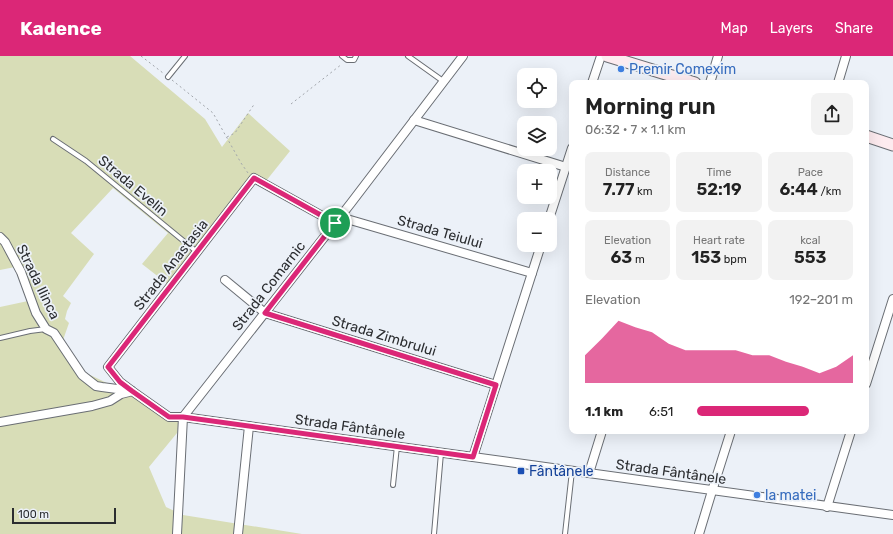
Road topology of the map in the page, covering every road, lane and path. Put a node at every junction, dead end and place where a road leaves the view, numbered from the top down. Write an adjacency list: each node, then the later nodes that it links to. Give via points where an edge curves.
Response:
1 (141, 56): 12 (path)
2 (185, 56): 12 (lane)
3 (342, 56): 11 (lane)
4 (356, 56): 11 (lane, via 354,60)
5 (408, 56): 17 (lane)
6 (463, 56): 17 (street, Strada Comarnic)
7 (601, 56): 13 (street)
8 (607, 56): 14 (street)
9 (718, 56): 15 (street)
10 (846, 56): 16 (street)
11 (347, 60): 19 (path)
12 (168, 77): 21 (path, via 213,113)
13 (593, 80)
14 (685, 80)
15 (711, 80)
16 (839, 80)
17 (444, 81): 20 (street, Strada Comarnic)
18 (255, 103): 21 (path, via 235,133)
19 (291, 104)
20 (414, 120): 26 (street); 29 (street, Strada Comarnic)
21 (226, 137): 27 (path, via 248,174)
22 (869, 137): 24 (street)
23 (53, 139): 31 (lane, Strada Evelin, via 86,161)
24 (893, 145)
25 (569, 158): 26 (street)
26 (566, 167): 28 (street)
27 (254, 178): 29 (street, Strada Teiului); 31 (street, Strada Anastasia)
28 (551, 212)
29 (338, 220): 33 (street, Strada Teiului); 36 (street, Strada Comarnic)
30 (0, 237): 37 (street, Strada Ilinca, via 21,272 36,313)
31 (197, 252): 39 (street, Strada Anastasia)
32 (539, 252): 33 (street)
33 (532, 273): 41 (street)
34 (225, 280): 36 (street)
35 (893, 299): 40 (street)
36 (265, 313): 41 (street, Strada Zimbrului); 43 (street, Strada Comarnic)
37 (46, 329): 38 (lane); 42 (street, Strada Ilinca, via 54,333 82,375 96,386)
38 (0, 338)
39 (108, 367): 42 (street, Strada Fântânele, via 120,382)
40 (869, 375)
41 (496, 385): 51 (street)
42 (132, 391): 43 (street, Strada Fântânele, via 169,417); 44 (street, via 92,406)
43 (183, 417): 45 (street, Strada Fântânele); 58 (street)
44 (0, 422)
45 (249, 426): 49 (street, Strada Fântânele); 59 (street)
46 (601, 434): 53 (street)
47 (730, 434): 55 (street)
48 (850, 434): 56 (street)
49 (397, 446): 50 (street, Strada Fântânele); 54 (lane)
50 (441, 452): 51 (street, Strada Fântânele); 60 (lane)
51 (473, 457): 52 (street, Strada Fântânele)
52 (572, 471): 53 (street, Strada Fântânele); 61 (lane)
53 (589, 473): 55 (street, Strada Fântânele)
54 (393, 485)
55 (712, 490): 56 (street, Strada Fântânele); 62 (street)
56 (828, 507): 57 (street, Strada Fântânele)
57 (893, 516)
58 (177, 533)
59 (238, 534)
60 (434, 534)
61 (565, 534)
62 (700, 534)

